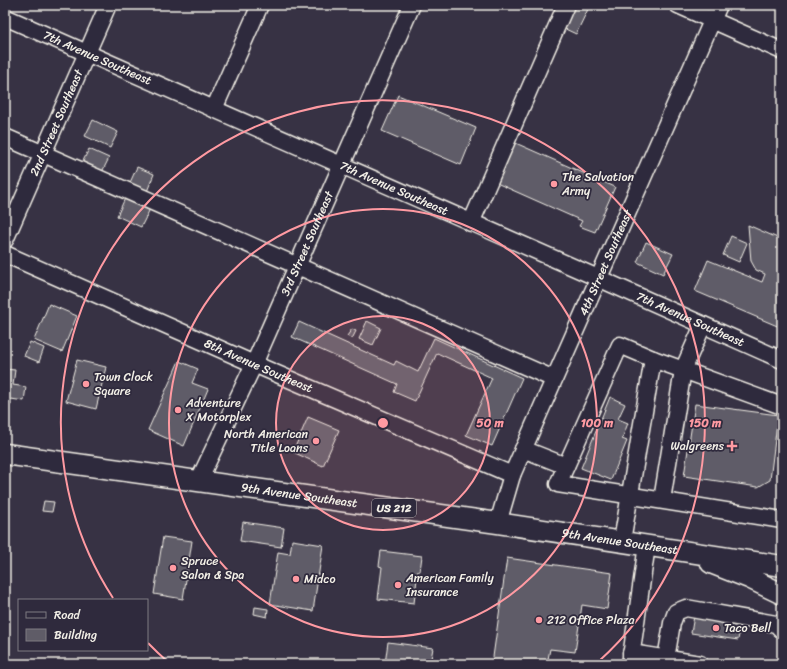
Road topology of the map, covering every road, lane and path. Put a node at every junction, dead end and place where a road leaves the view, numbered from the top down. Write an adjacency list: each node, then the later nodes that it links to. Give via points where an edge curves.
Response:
1 (108, 5): 10 (street, 2nd Street Southeast)
2 (260, 5): 11 (street)
3 (412, 5): 14 (street, 3rd Street Southeast)
4 (566, 5): 15 (street)
5 (678, 5): 8 (street)
6 (718, 5): 8 (street, 4th Street Southeast)
7 (5, 17): 10 (street, 7th Avenue Southeast)
8 (712, 20): 9 (street); 19 (street, 4th Street Southeast)
9 (782, 51)
10 (87, 54): 11 (street, 7th Avenue Southeast); 13 (street, 2nd Street Southeast)
11 (214, 109): 14 (street, 7th Avenue Southeast)
12 (5, 137): 13 (street)
13 (43, 154): 16 (street, 2nd Street Southeast); 18 (street)
14 (342, 166): 15 (street, 7th Avenue Southeast); 18 (street, 3rd Street Southeast)
15 (471, 223): 19 (street, 7th Avenue Southeast)
16 (5, 240)
17 (5, 254): 23 (street, 8th Avenue Southeast)
18 (298, 265): 23 (street, 3rd Street Southeast); 25 (street)
19 (598, 278): 20 (street, 7th Avenue Southeast); 25 (street, 4th Street Southeast)
20 (703, 325): 22 (street, 7th Avenue Southeast); 24 (street)
21 (653, 359): 24 (street); 29 (street, via 620,345); 32 (street)
22 (782, 360)
23 (254, 364): 30 (street, 8th Avenue Southeast); 31 (street, 3rd Street Southeast)
24 (683, 370): 26 (street); 33 (street)
25 (554, 379): 27 (street, 4th Street Southeast)
26 (782, 406)
27 (523, 449): 29 (street); 30 (street, 4th Street Southeast)
28 (5, 454): 31 (main road, 9th Avenue Southeast / US 212)
29 (566, 466): 32 (street, via 558,484)
30 (512, 475): 35 (street, 4th Street Southeast)
31 (199, 480): 35 (main road, 9th Avenue Southeast / US 212)
32 (630, 495): 33 (street); 36 (street)
33 (662, 500): 34 (street)
34 (782, 520)
35 (498, 523): 36 (main road, 9th Avenue Southeast / US 212)
36 (622, 541): 37 (main road, 9th Avenue Southeast / US 212)
37 (647, 545): 38 (main road, 9th Avenue Southeast / US 212); 42 (street)
38 (672, 549): 39 (main road, 9th Avenue Southeast / US 212); 40 (main road, via 749,578)
39 (782, 566)
40 (782, 594)
41 (782, 630): 43 (street, via 776,624 686,608 676,612 672,623)
42 (630, 658): 43 (street)
43 (673, 661): 44 (street)
44 (700, 664)

